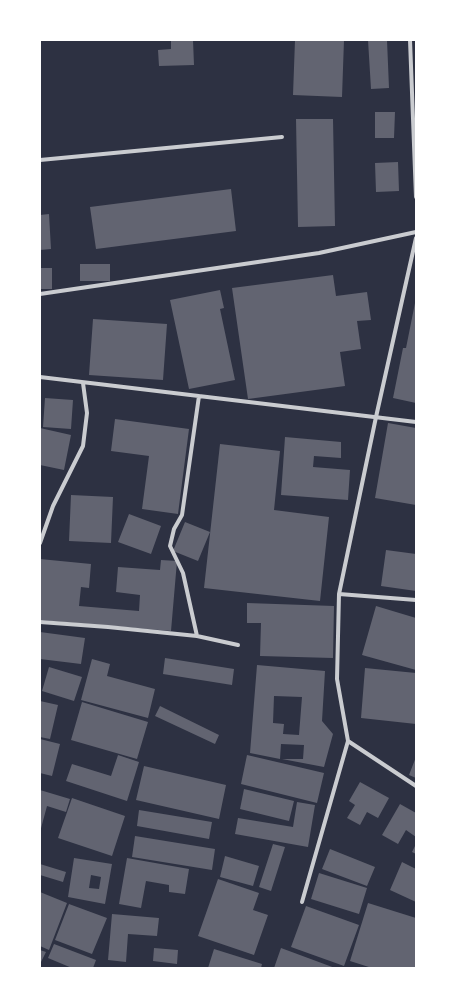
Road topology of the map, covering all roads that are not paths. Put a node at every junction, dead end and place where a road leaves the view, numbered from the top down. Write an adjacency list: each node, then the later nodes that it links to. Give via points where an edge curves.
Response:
1 (410, 40): 4 (street)
2 (282, 137): 3 (street)
3 (40, 160)
4 (416, 197)
5 (416, 232): 7 (street, via 319,252)
6 (416, 238): 11 (street)
7 (40, 294)
8 (40, 377): 9 (street)
9 (83, 383): 10 (street); 13 (street, via 87,414 83,446 53,506)
10 (199, 396): 11 (street); 17 (street, via 182,515 174,529 170,546 183,573)
11 (376, 417): 12 (street); 14 (street)
12 (416, 422)
13 (40, 543)
14 (339, 594): 15 (street); 19 (street, via 337,679)
15 (416, 600)
16 (40, 622): 17 (street)
17 (197, 636): 18 (street)
18 (238, 645)
19 (348, 741): 20 (street); 21 (street)
20 (416, 786)
21 (302, 902)

